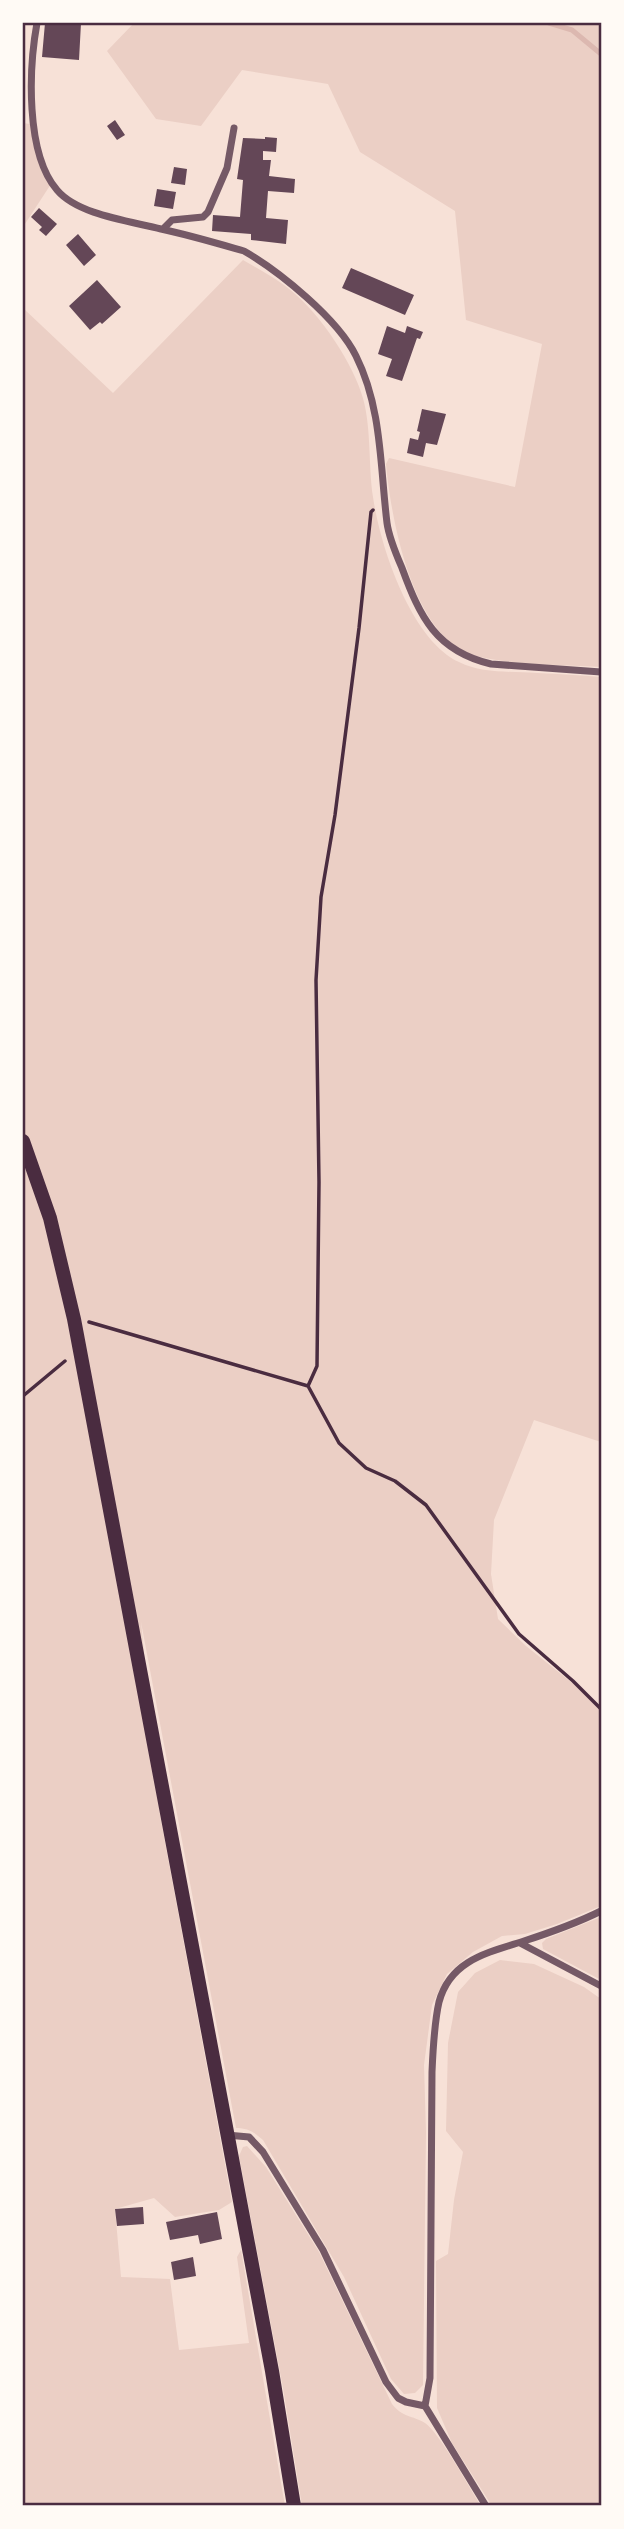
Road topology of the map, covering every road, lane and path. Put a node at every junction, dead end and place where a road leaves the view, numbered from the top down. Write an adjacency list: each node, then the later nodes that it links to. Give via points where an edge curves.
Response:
1 (37, 23): 3 (street, via 32,49 33,125 43,165 57,190 86,210)
2 (234, 128): 3 (street, via 227,168 208,212 203,217 172,220)
3 (163, 229): 4 (street, via 244,251 303,294 338,331 355,354 368,390)
4 (386, 497): 5 (street, via 387,524 419,612 433,632 458,653 491,664); 9 (path, via 371,512 321,897 316,980 317,1366)
5 (601, 672)
6 (23, 1141): 7 (main road, via 50,1218)
7 (74, 1319): 8 (main road); 9 (path)
8 (80, 1354): 10 (path, via 67,1359); 15 (main road)
9 (308, 1386): 11 (path, via 339,1443 366,1468 395,1481 426,1506 519,1633)
10 (23, 1396)
11 (601, 1709)
12 (601, 1911): 13 (street)
13 (520, 1942): 14 (street); 16 (street, via 486,1952 458,1970 440,2001 432,2072 430,2378)
14 (601, 1986)
15 (228, 2135): 16 (street, via 249,2137 263,2152 328,2260 386,2382 398,2398); 17 (main road)
16 (425, 2406): 18 (street)
17 (294, 2506)
18 (486, 2506)

